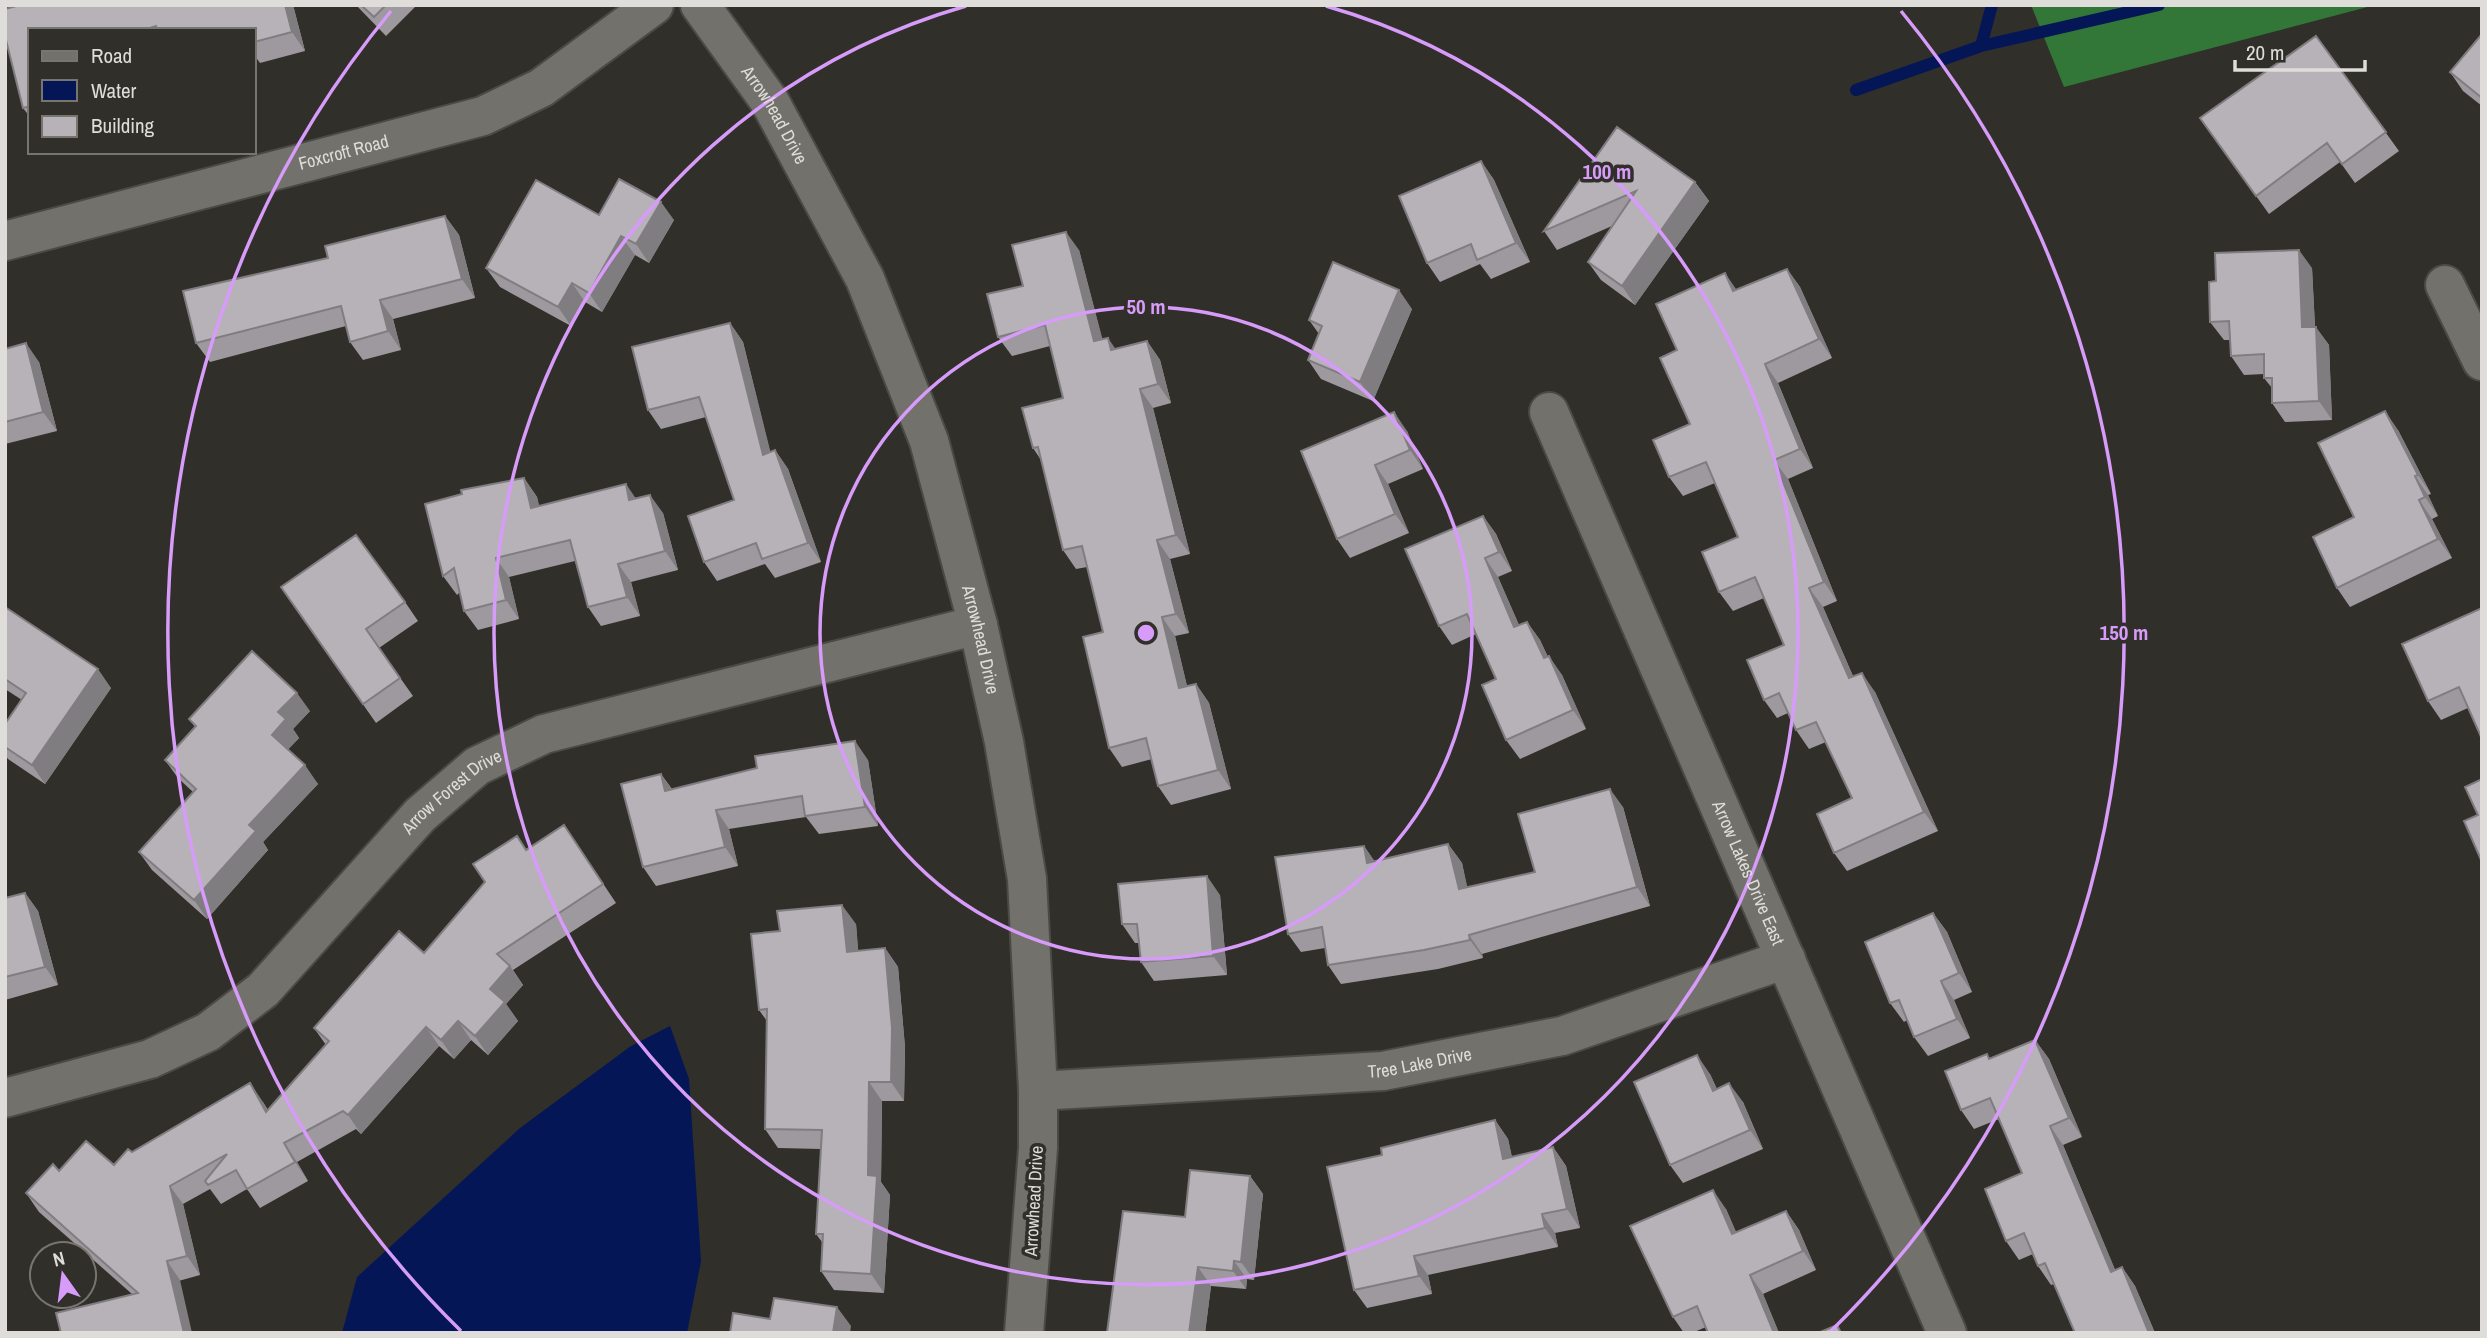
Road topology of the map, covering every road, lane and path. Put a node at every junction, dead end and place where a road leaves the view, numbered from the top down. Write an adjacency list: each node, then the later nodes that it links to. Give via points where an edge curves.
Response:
1 (654, 5): 3 (street, Foxcroft Road, via 541,88 483,116)
2 (700, 5): 7 (street, Arrowhead Drive, via 770,102 864,279 929,441)
3 (5, 241)
4 (2445, 285): 5 (street)
5 (2482, 361)
6 (1549, 412): 8 (street, Arrow Lakes Drive East)
7 (978, 625): 9 (street, Arrowhead Drive, via 1027,879); 10 (street, Arrow Forest Drive, via 544,734 477,766 420,815 263,990 208,1032 150,1059)
8 (1786, 959): 9 (street, Tree Lake Drive, via 1562,1036 1383,1070); 12 (street, Arrow Lakes Drive East)
9 (1038, 1091): 11 (street, Arrowhead Drive)
10 (5, 1098)
11 (1024, 1333)
12 (1947, 1333)

